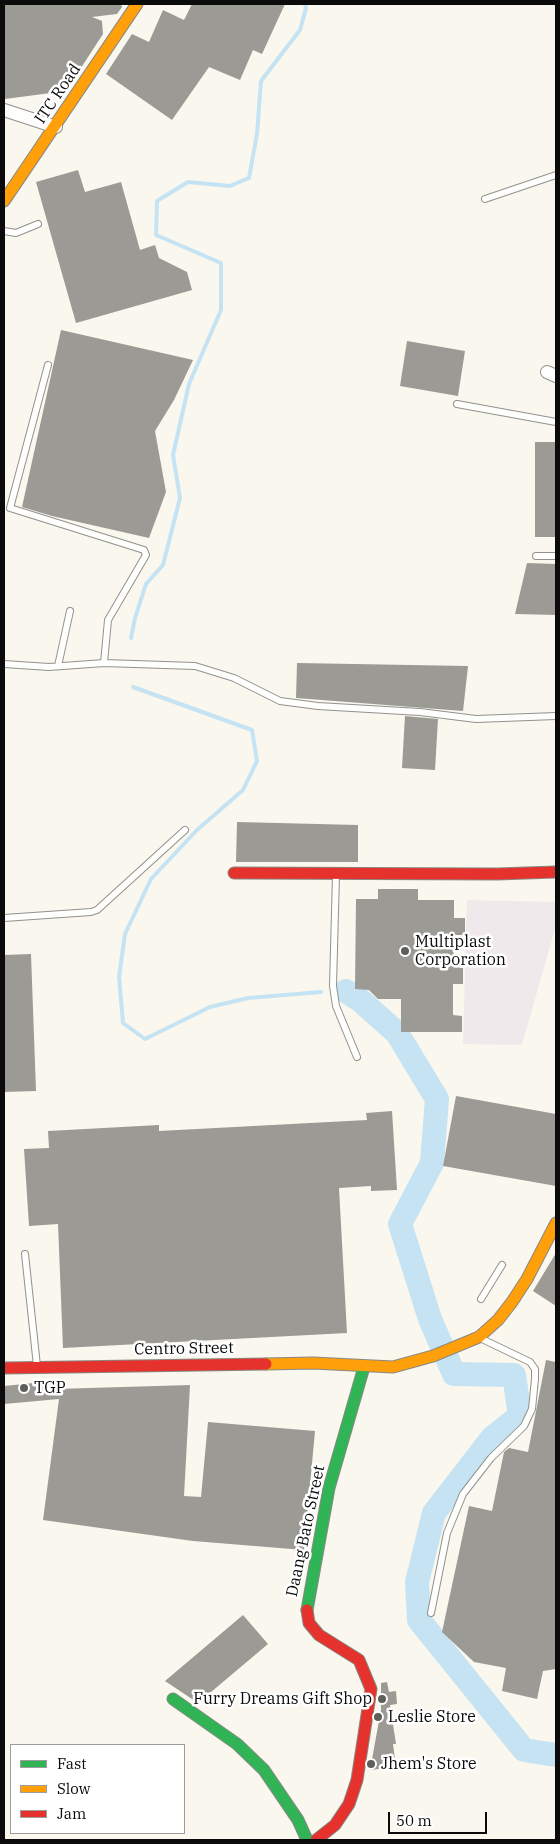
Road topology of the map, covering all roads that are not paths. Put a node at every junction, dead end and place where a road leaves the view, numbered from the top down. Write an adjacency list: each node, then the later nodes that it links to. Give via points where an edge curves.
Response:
1 (137, 4): 3 (street, ITC Road)
2 (4, 110): 3 (street)
3 (56, 127): 6 (street, ITC Road)
4 (556, 176): 5 (lane)
5 (485, 199)
6 (4, 201)
7 (38, 224): 8 (lane, via 16,233)
8 (4, 231)
9 (48, 365): 12 (lane)
10 (458, 404): 11 (lane)
11 (556, 422)
12 (7, 507): 16 (lane, via 145,551 146,556 108,620)
13 (536, 556): 14 (lane)
14 (556, 556)
15 (70, 611): 18 (lane)
16 (104, 663): 18 (lane); 19 (lane, via 195,666 234,678 280,700 318,706 476,719)
17 (4, 664): 18 (lane, via 32,668)
18 (58, 666)
19 (556, 716)
20 (185, 830): 24 (lane, via 97,910)
21 (556, 872): 23 (street)
22 (234, 873): 23 (street)
23 (336, 874): 25 (lane, via 333,986 336,1006)
24 (4, 918)
25 (356, 1057)
26 (556, 1223): 30 (street, Centro Street, via 512,1302)
27 (25, 1254): 31 (lane)
28 (502, 1265): 29 (lane)
29 (481, 1300)
30 (479, 1337): 32 (street, Centro Street, via 446,1352 393,1367); 34 (lane, via 530,1362 535,1369 532,1409 524,1426 491,1458 463,1494 447,1533)
31 (37, 1367): 32 (street, Centro Street, via 313,1363); 33 (street, Centro Street)
32 (364, 1367): 37 (street, Daang Bato Street, via 329,1488 306,1608 309,1623 319,1635 358,1660 371,1689 369,1709 357,1780 349,1804 335,1825)
33 (4, 1368)
34 (430, 1613)
35 (173, 1699): 36 (street, via 237,1744 264,1770 298,1820)
36 (307, 1840)
37 (316, 1840)

